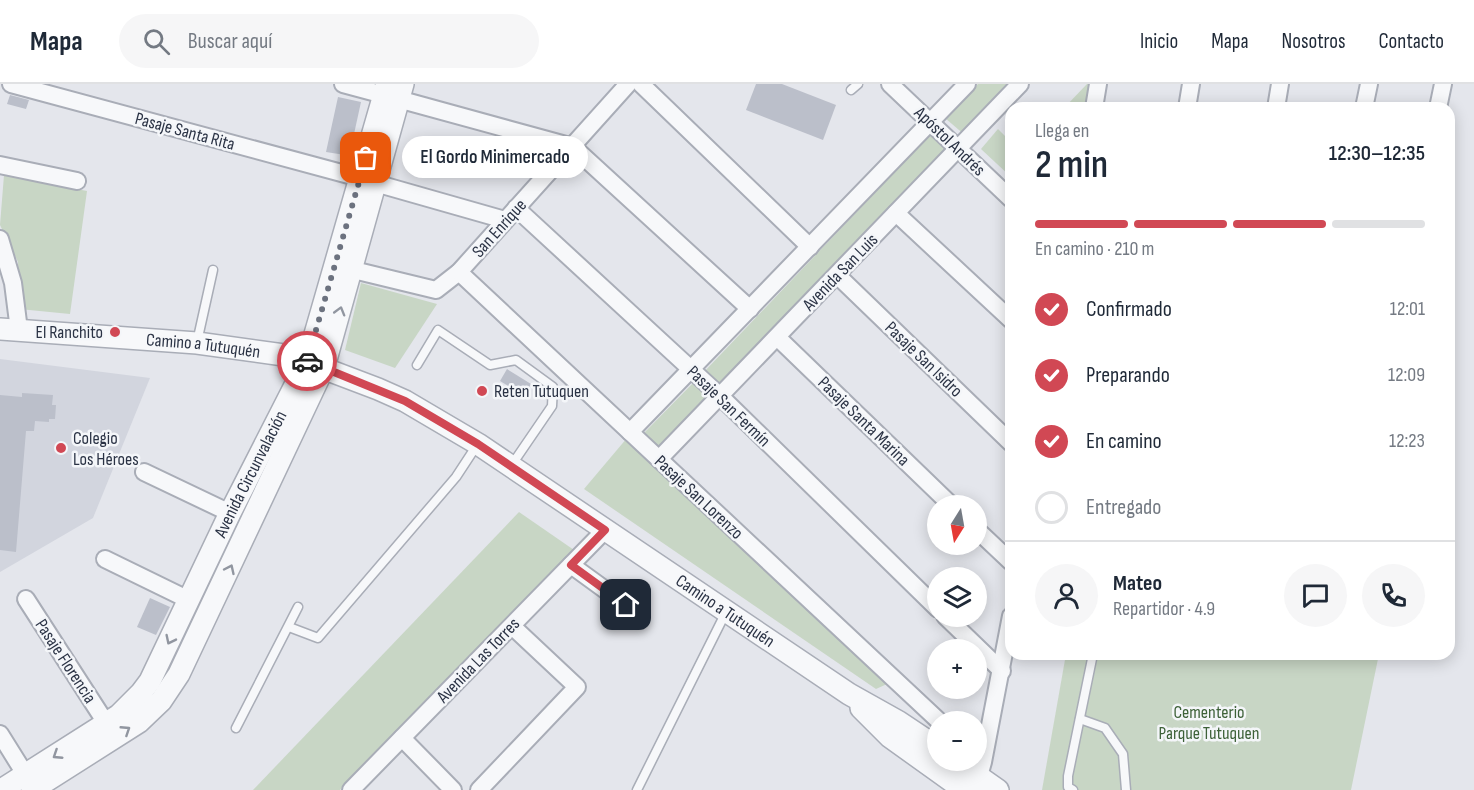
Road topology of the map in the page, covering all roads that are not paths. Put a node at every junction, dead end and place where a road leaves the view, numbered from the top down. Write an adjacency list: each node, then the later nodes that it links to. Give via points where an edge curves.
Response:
1 (11, 84): 24 (street, Pasaje Santa Rita)
2 (343, 84): 13 (street)
3 (628, 84): 20 (street, San Enrique)
4 (641, 84): 29 (street)
5 (890, 84): 19 (street, Apóstol Andrés)
6 (967, 84): 19 (street)
7 (1020, 84): 21 (street, Avenida San Luis)
8 (1098, 84): 14 (street)
9 (1191, 84): 15 (street)
10 (1280, 84): 16 (street)
11 (1369, 84): 17 (street)
12 (1443, 84): 18 (street)
13 (393, 90): 20 (street); 24 (street, Avenida Circunvalación)
14 (1095, 102)
15 (1188, 102)
16 (1277, 102)
17 (1366, 102)
18 (1439, 102)
19 (930, 122): 21 (street, Apóstol Andrés); 29 (street)
20 (573, 147): 27 (street, San Enrique); 34 (street)
21 (958, 149): 25 (street, Apóstol Andrés); 26 (street, Avenida San Luis)
22 (0, 165): 23 (street)
23 (77, 181)
24 (367, 181): 27 (street, Pasaje Santa Rita); 30 (street, Avenida Circunvalación)
25 (1005, 193)
26 (896, 213): 33 (street, Avenida San Luis); 35 (street)
27 (510, 214): 32 (street, San Enrique); 41 (street, Pasaje San Fermín)
28 (0, 238): 36 (street, via 12,283)
29 (810, 247): 34 (street)
30 (343, 267): 32 (street, San Enrique, via 436,290); 40 (street, Avenida Circunvalación)
31 (213, 270): 38 (lane)
32 (459, 272): 43 (street, Pasaje San Lorenzo)
33 (837, 275): 37 (street, Avenida San Luis); 44 (street, Pasaje San Isidro)
34 (750, 309): 41 (street)
35 (1005, 314)
36 (9, 329): 38 (street, Camino a Tutuquén)
37 (777, 337): 42 (street, Avenida San Luis); 49 (street, Pasaje Santa Marina)
38 (197, 343): 40 (street, Camino a Tutuquén, via 291,356)
39 (417, 364): 47 (lane, via 438,330 490,365 516,360 553,387 552,406)
40 (316, 365): 45 (street, Camino a Tutuquén, via 405,401); 50 (street, Avenida Circunvalación); 61 (street, Avenida Circunvalación, one-way to 40)
41 (691, 370): 42 (street, Pasaje San Fermín); 43 (street)
42 (720, 396): 46 (street, Avenida San Luis); 56 (street, Pasaje San Fermín)
43 (630, 432): 46 (street, Pasaje San Lorenzo)
44 (1005, 437)
45 (478, 444): 47 (street, Camino a Tutuquén); 64 (lane, via 456,477 318,638)
46 (659, 459): 70 (street, Pasaje San Lorenzo)
47 (511, 466): 51 (street, Camino a Tutuquén)
48 (144, 472): 50 (street)
49 (941, 495)
50 (230, 513): 58 (street, Avenida Circunvalación)
51 (605, 530): 55 (street, Avenida Las Torres); 62 (street, Camino a Tutuquén)
52 (987, 539): 53 (street)
53 (1005, 556)
54 (105, 559): 58 (street)
55 (571, 565): 60 (street, via 626,605); 63 (street, Avenida Las Torres)
56 (927, 598)
57 (26, 599): 72 (street, Pasaje Florencia)
58 (189, 600): 61 (street); 72 (street, Avenida Circunvalación, one-way to 72, via 146,687 131,705)
59 (298, 608): 64 (lane)
60 (638, 608)
61 (210, 612): 78 (street, Avenida Circunvalación, one-way to 61, via 127,730 150,712 179,674)
62 (727, 612): 69 (street, Camino a Tutuquén); 83 (lane)
63 (512, 626): 75 (street, Avenida Las Torres); 82 (street, via 577,687)
64 (289, 627): 73 (lane)
65 (956, 627): 68 (street)
66 (1005, 653): 68 (street)
67 (1092, 660): 71 (lane)
68 (1002, 671): 77 (street)
69 (849, 694): 76 (street, Camino a Tutuquén); 77 (street, Camino a Tutuquén, via 890,737)
70 (928, 711)
71 (1080, 719): 85 (lane, via 1068,776 1068,787); 86 (lane, via 1105,728 1123,754)
72 (106, 723): 78 (street, Avenida Circunvalación, one-way to 78)
73 (236, 728)
74 (0, 734): 78 (street)
75 (402, 738): 80 (street, Avenida Las Torres); 81 (street)
76 (927, 741)
77 (976, 775): 84 (street, Camino a Tutuquén)
78 (29, 782): 79 (street, Avenida Circunvalación)
79 (1, 790)
80 (351, 790)
81 (453, 790)
82 (479, 790)
83 (637, 790)
84 (998, 790)
85 (1073, 790)
86 (1126, 790)

